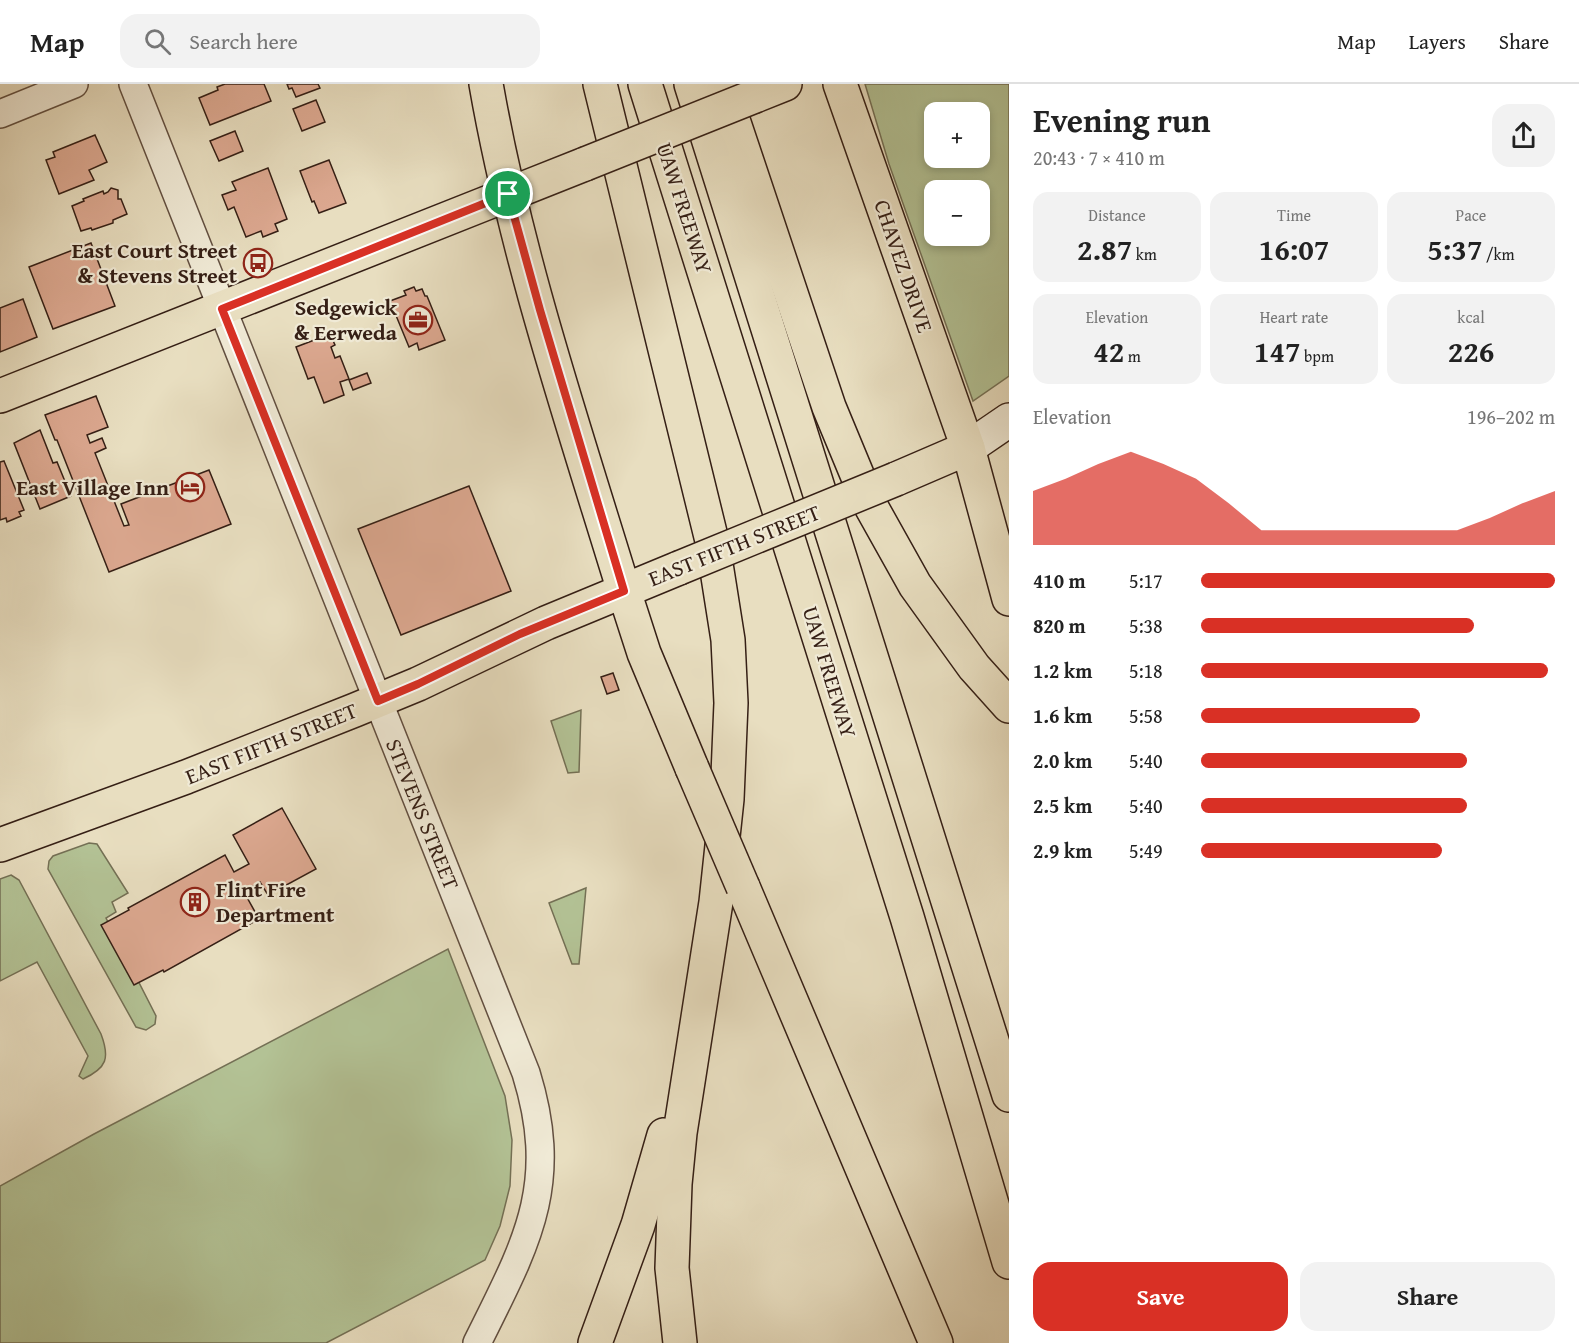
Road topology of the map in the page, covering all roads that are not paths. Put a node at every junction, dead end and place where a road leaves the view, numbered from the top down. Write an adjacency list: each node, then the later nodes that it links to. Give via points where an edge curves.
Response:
1 (74, 84): 10 (street)
2 (133, 84): 12 (street, STEVENS STREET)
3 (486, 84): 11 (main road)
4 (600, 84): 21 (main road, via 700,490 723,602 730,663)
5 (645, 84): 23 (main road, UAW FREEWAY, via 907,918)
6 (691, 84): 22 (main road, UAW FREEWAY)
7 (721, 84): 19 (main road, via 829,407 868,501 915,585 974,667)
8 (785, 84): 11 (main road, bridge)
9 (840, 84): 15 (main road, CHAVEZ DRIVE)
10 (0, 114)
11 (508, 194): 12 (main road); 16 (main road)
12 (222, 309): 13 (main road); 18 (street, STEVENS STREET)
13 (0, 396)
14 (1009, 420): 15 (main road)
15 (968, 448): 16 (main road, EAST FIFTH STREET, bridge); 17 (main road, CHAVEZ DRIVE)
16 (624, 591): 18 (main road, EAST FIFTH STREET, via 520,634); 21 (main road, bridge, via 644,653 692,768)
17 (1009, 599)
18 (378, 701): 20 (main road, EAST FIFTH STREET); 24 (street, STEVENS STREET, via 526,1073 540,1136 540,1183 528,1233)
19 (1009, 706)
20 (0, 845)
21 (729, 895): 25 (main road, via 652,1178); 26 (main road, via 680,1133 672,1268); 27 (main road)
22 (1009, 1095)
23 (1009, 1263)
24 (477, 1343)
25 (596, 1343)
26 (680, 1343)
27 (936, 1343)

